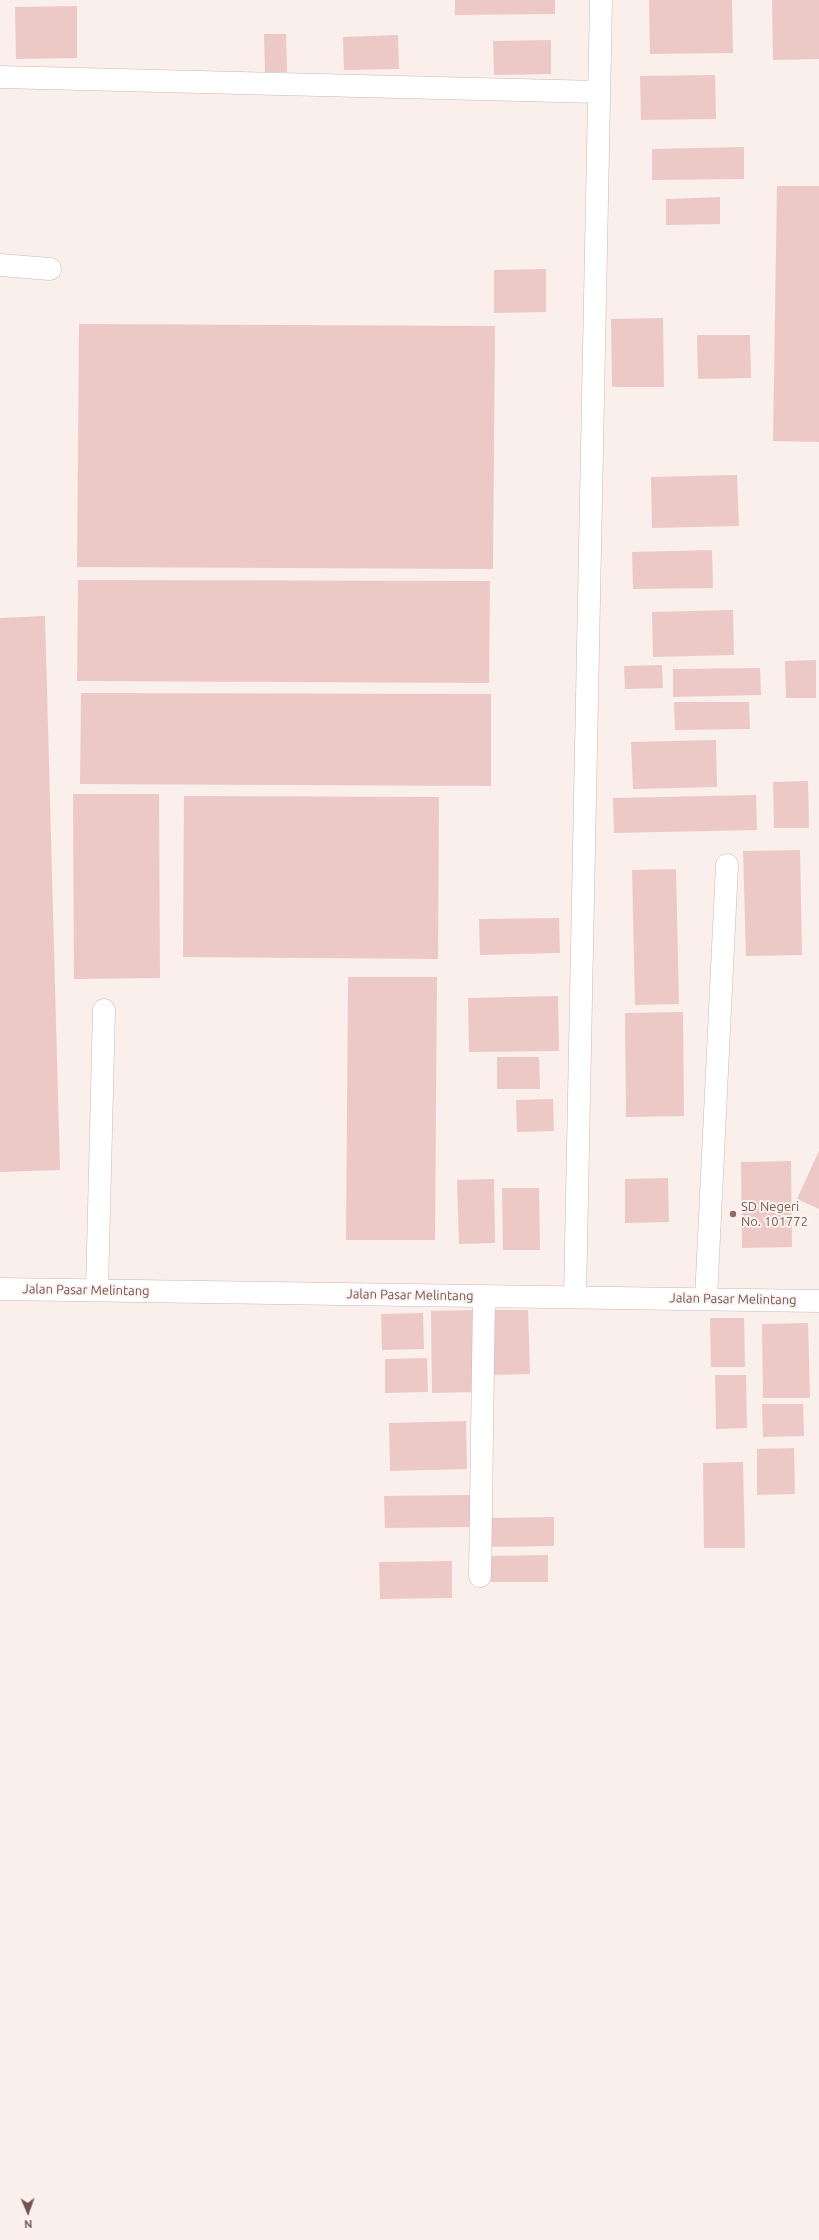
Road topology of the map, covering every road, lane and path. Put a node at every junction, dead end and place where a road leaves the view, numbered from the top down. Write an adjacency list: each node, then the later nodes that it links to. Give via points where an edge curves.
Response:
1 (601, 0): 3 (street)
2 (0, 77): 3 (street)
3 (598, 92): 11 (street)
4 (0, 265): 5 (street)
5 (50, 269)
6 (727, 866): 12 (street)
7 (104, 1010): 9 (street)
8 (0, 1289): 9 (street, Jalan Pasar Melintang)
9 (97, 1290): 10 (street, Jalan Pasar Melintang)
10 (484, 1296): 11 (street, Jalan Pasar Melintang); 14 (street)
11 (575, 1297): 12 (street, Jalan Pasar Melintang)
12 (706, 1299): 13 (street, Jalan Pasar Melintang)
13 (819, 1301)
14 (480, 1576)

